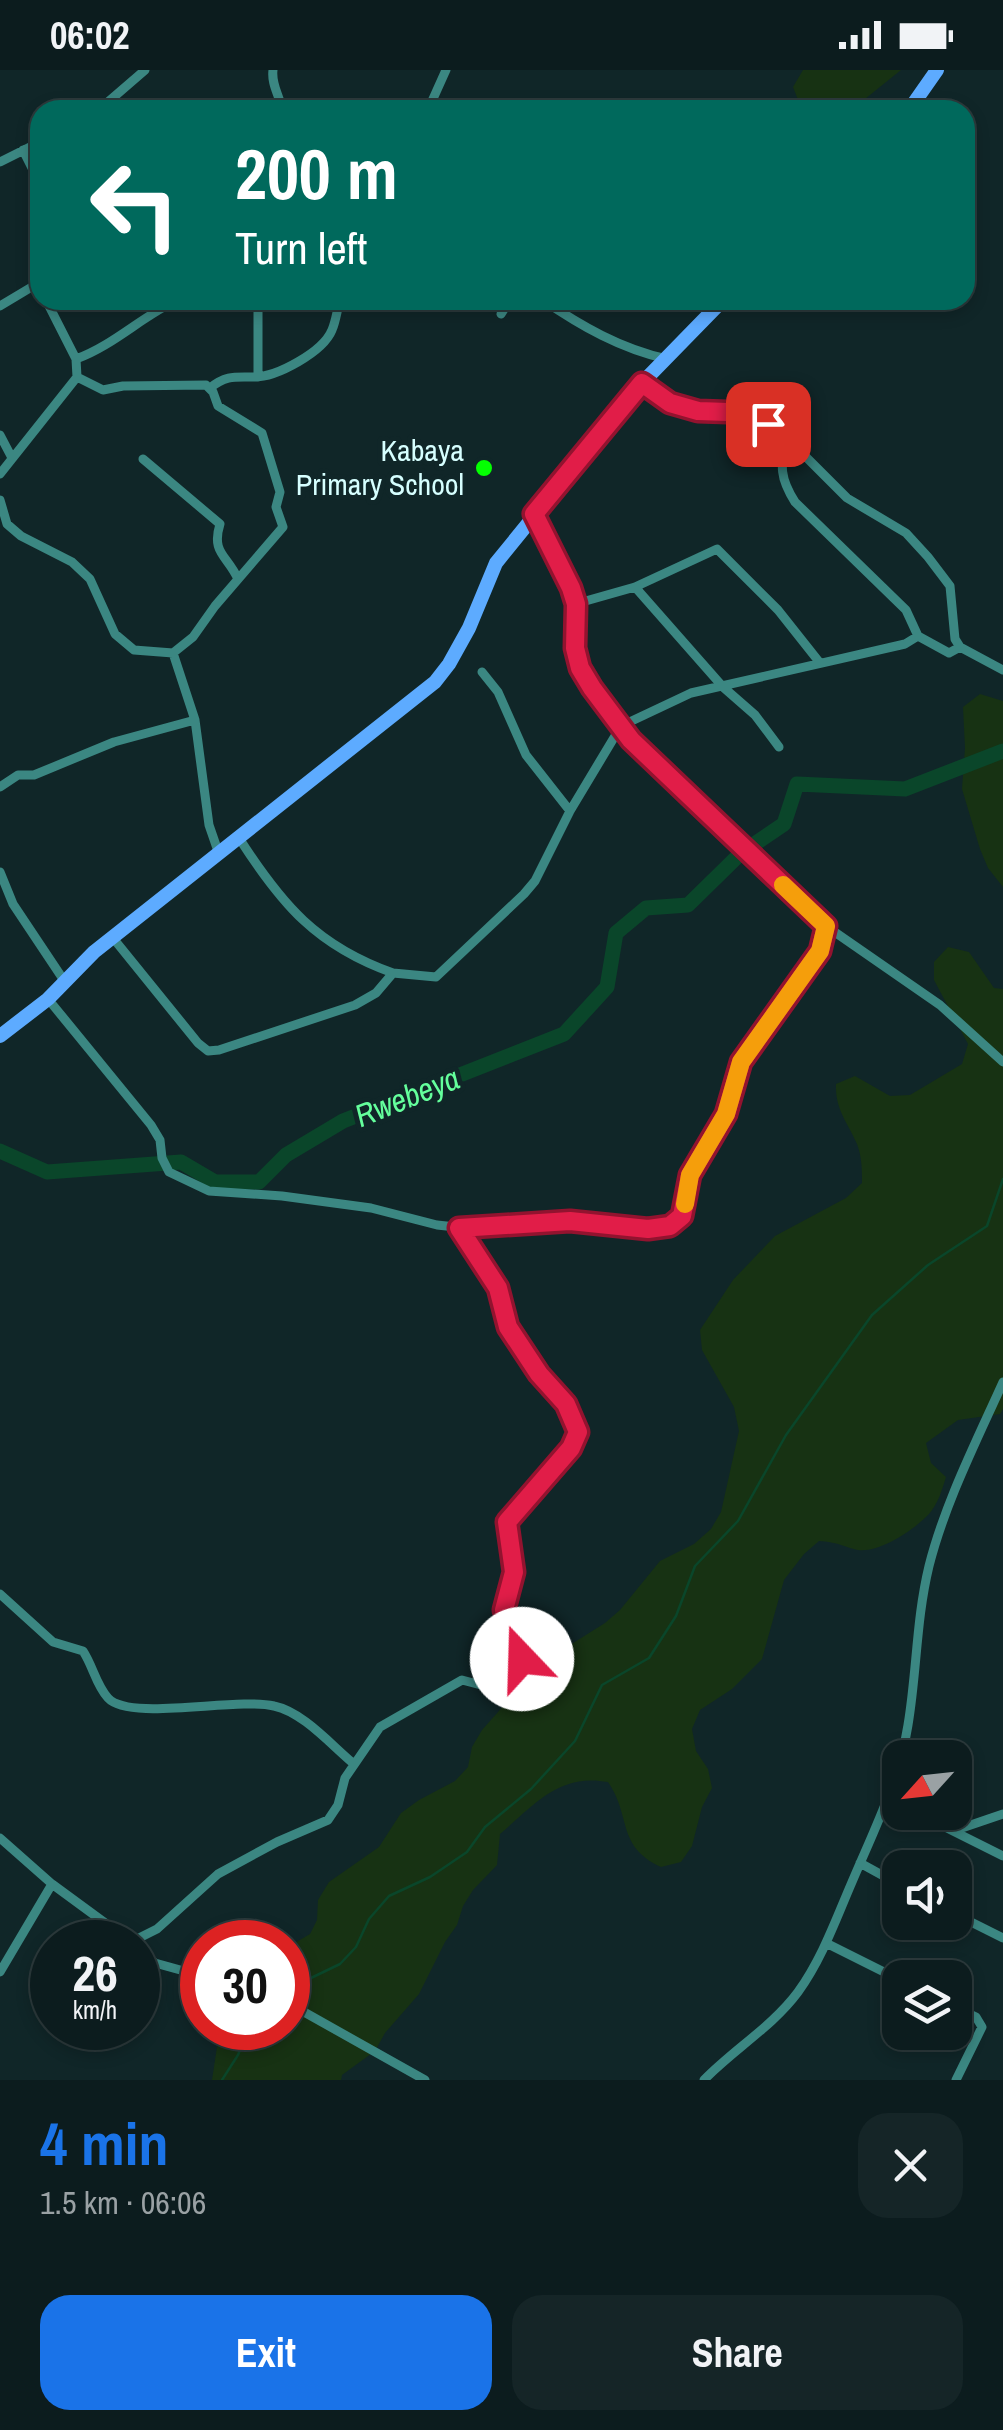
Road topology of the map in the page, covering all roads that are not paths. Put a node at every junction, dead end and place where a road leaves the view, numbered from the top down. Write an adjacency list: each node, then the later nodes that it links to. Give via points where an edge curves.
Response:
1 (146, 70): 5 (street)
2 (274, 70): 6 (street)
3 (446, 70): 7 (street)
4 (937, 70): 8 (main road)
5 (117, 100)
6 (281, 100)
7 (432, 100)
8 (916, 100)
9 (30, 147): 10 (street)
10 (23, 150): 11 (street); 12 (street)
11 (0, 162)
12 (30, 164)
13 (30, 289): 14 (street)
14 (0, 306)
15 (51, 310): 23 (street)
16 (154, 310): 23 (street, via 100,350)
17 (258, 310): 26 (street)
18 (338, 310): 26 (street, via 323,342 286,369)
19 (504, 310): 22 (street)
20 (560, 310): 24 (street, via 630,349)
21 (714, 310): 24 (main road)
22 (501, 314)
23 (76, 359): 25 (street)
24 (667, 359): 27 (main road)
25 (77, 376): 28 (street, via 103,390 151,384); 31 (street)
26 (258, 377): 28 (street, via 232,375)
27 (642, 383): 30 (street, via 670,403 749,416); 35 (main road)
28 (210, 388): 36 (street, via 218,406 262,433 280,492 276,507 283,528)
29 (0, 435): 31 (street)
30 (789, 440): 39 (street, via 781,464 787,490 906,610); 40 (street, via 846,498 906,534 928,557 950,586)
31 (11, 456): 33 (street)
32 (143, 459): 36 (street, via 220,524 217,547)
33 (0, 474)
34 (0, 500): 41 (street, via 6,524 90,580 115,634 134,650)
35 (534, 514): 38 (street); 51 (main road, via 496,563 469,628 435,682)
36 (238, 578): 41 (street)
37 (636, 587): 38 (street); 42 (street, via 717,549); 45 (street)
38 (576, 604): 47 (street, via 580,668)
39 (918, 636): 40 (street, via 950,653); 42 (street)
40 (960, 647): 43 (street)
41 (173, 653): 46 (street)
42 (820, 663): 45 (street)
43 (1003, 670)
44 (482, 672): 50 (street, via 526,755)
45 (723, 686): 47 (street, via 664,703); 48 (street)
46 (194, 720): 49 (street, via 18,775); 52 (street)
47 (622, 726): 50 (street); 54 (street)
48 (779, 747)
49 (0, 787)
50 (570, 812): 56 (street, via 534,881 460,956 436,976)
51 (239, 838): 52 (main road); 56 (street, via 298,918 358,961)
52 (219, 854): 55 (main road)
53 (0, 872): 57 (street, via 13,904)
54 (826, 926): 60 (street, via 940,1006); 61 (street, via 820,951 741,1062 726,1114 690,1175 682,1216 670,1226 570,1221)
55 (112, 938): 56 (street, via 208,1051 334,1014 376,992); 57 (main road)
56 (393, 973)
57 (65, 982): 58 (main road)
58 (48, 998): 59 (main road); 61 (street, via 151,1125 169,1172 209,1191 371,1208)
59 (0, 1036)
60 (1003, 1062)
61 (459, 1228): 65 (street, via 498,1288 508,1327 566,1404 578,1432 507,1522 514,1572 504,1610 523,1654 509,1683 496,1691 470,1680 455,1682 380,1727)
62 (1003, 1382): 64 (street, via 930,1566)
63 (0, 1594): 65 (street, via 47,1639 84,1651 117,1706 273,1706)
64 (904, 1740)
65 (354, 1764): 76 (street, via 328,1820 218,1874)
66 (1003, 1814): 68 (street)
67 (882, 1816): 71 (street)
68 (953, 1831): 70 (street)
69 (0, 1838): 73 (street)
70 (1003, 1856)
71 (860, 1864): 72 (street); 78 (street)
72 (882, 1876)
73 (52, 1884): 74 (street); 80 (street)
74 (97, 1920)
75 (972, 1922): 77 (street)
76 (160, 1926)
77 (1003, 1938)
78 (826, 1943): 79 (street); 86 (street, via 794,1997)
79 (882, 1971)
80 (0, 1972)
81 (972, 2015): 83 (street, via 982,2027)
82 (310, 2016): 85 (street)
83 (972, 2047)
84 (971, 2050): 87 (street)
85 (425, 2080)
86 (704, 2080)
87 (956, 2080)

